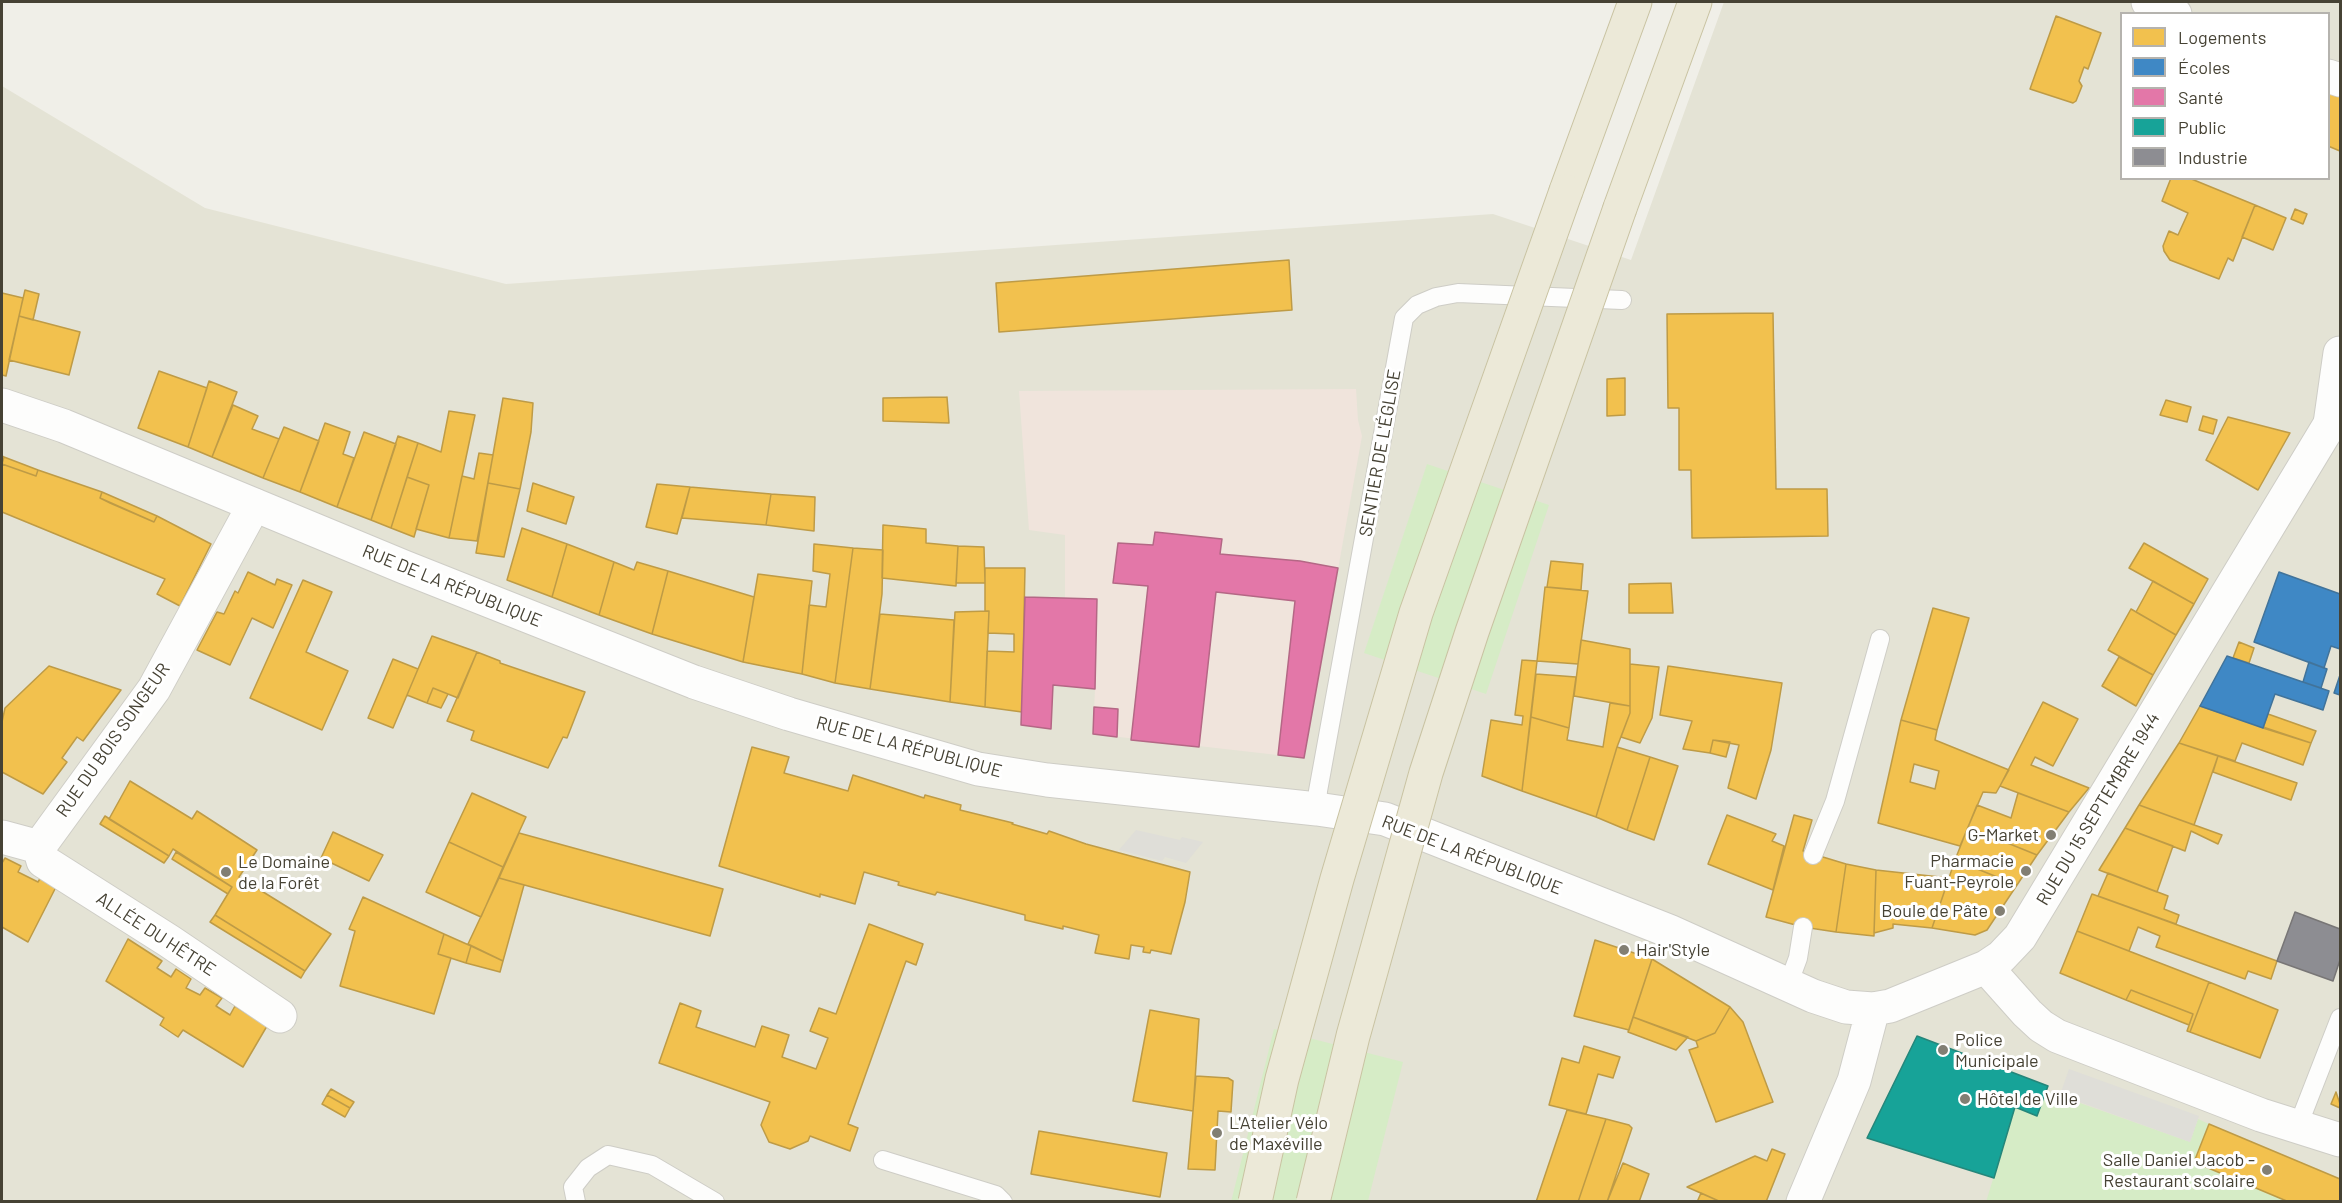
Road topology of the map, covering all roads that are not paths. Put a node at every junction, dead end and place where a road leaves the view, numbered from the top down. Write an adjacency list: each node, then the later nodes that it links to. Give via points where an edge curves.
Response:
1 (1635, 2): 27 (highway, bridge, via 1512,337 1413,624 1337,879 1282,1079)
2 (1695, 2): 28 (highway, bridge, via 1426,773 1356,1025)
3 (2148, 2): 4 (street)
4 (2170, 12)
5 (1622, 300): 11 (lane, SENTIER DE L'ÉGLISE, via 1458,293 1417,305 1404,318)
6 (2340, 353): 8 (street, RUE DU 15 SEPTEMBRE 1944)
7 (2, 405): 9 (street, RUE DE LA RÉPUBLIQUE, via 64,426)
8 (2335, 425): 16 (street, RUE DU 15 SEPTEMBRE 1944, via 2030,923 2001,957)
9 (254, 505): 11 (street, RUE DE LA RÉPUBLIQUE, via 693,682 967,765 1047,780); 13 (street, RUE DU BOIS SONGEUR, via 154,689)
10 (1880, 639): 14 (lane, via 1835,801)
11 (1317, 809): 17 (street, RUE DE LA RÉPUBLIQUE, via 1385,819 1669,931)
12 (2, 837): 13 (street)
13 (39, 847): 19 (street, ALLÉE DU HÊTRE, via 43,861)
14 (1813, 855)
15 (1803, 927): 17 (lane)
16 (1986, 967): 18 (street, RUE DU 15 SEPTEMBRE 1944, via 1890,1006); 21 (street, via 2041,1026 2057,1036)
17 (1788, 985): 18 (street, RUE DE LA RÉPUBLIQUE, via 1846,1006)
18 (1873, 1009): 29 (street, via 1854,1081)
19 (280, 1016)
20 (2340, 1018): 21 (lane)
21 (2298, 1126): 22 (street)
22 (2340, 1140)
23 (883, 1160): 26 (lane, via 996,1195)
24 (576, 1202): 25 (lane, via 573,1187 588,1168 608,1155 652,1165)
25 (715, 1202)
26 (1003, 1202)
27 (1254, 1202)
28 (1313, 1202)
29 (1803, 1202)

